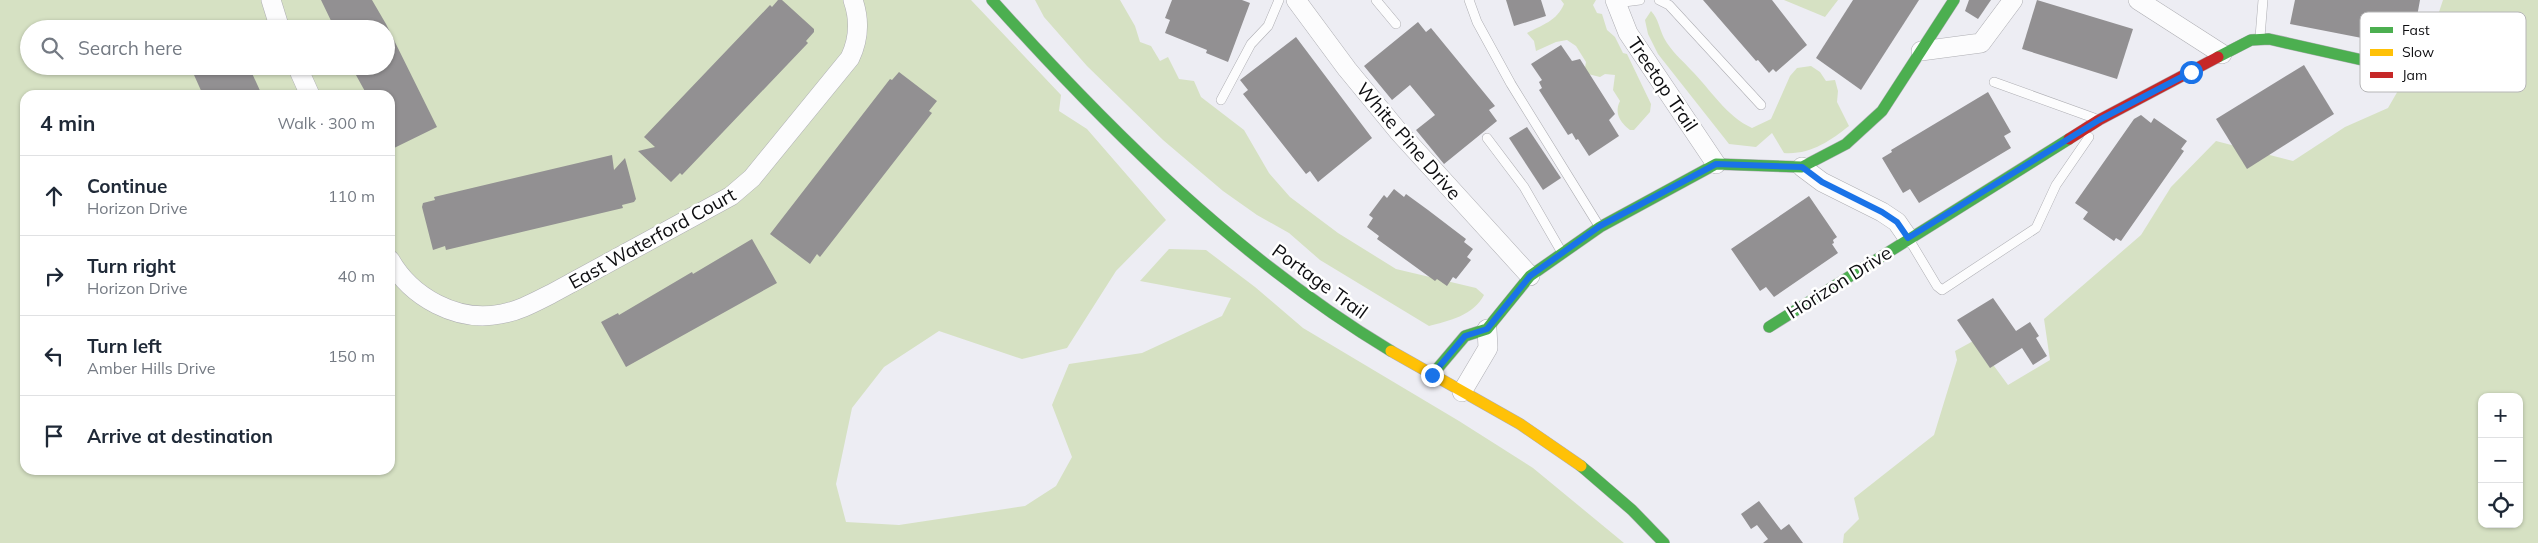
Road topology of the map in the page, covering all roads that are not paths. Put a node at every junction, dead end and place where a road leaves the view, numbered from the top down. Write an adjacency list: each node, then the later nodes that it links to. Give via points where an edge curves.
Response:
1 (271, 0): 15 (street)
2 (853, 0): 33 (street, East Waterford Court, via 858,22 850,58 752,178 731,196 551,294 501,314 465,314 438,305 408,285)
3 (992, 0): 37 (street, Portage Trail, via 1064,80 1170,184 1271,269 1358,330)
4 (1279, 0): 24 (lane, via 1268,26 1251,44)
5 (1296, 0): 34 (street, White Pine Drive, via 1398,132)
6 (1376, 0): 16 (lane)
7 (1469, 0): 30 (lane, via 1477,22 1511,84)
8 (1640, 0): 14 (lane)
9 (1659, 0): 25 (lane, via 1669,5)
10 (1954, 0): 18 (street)
11 (2013, 0): 18 (street, via 1981,43)
12 (2138, 0): 19 (street)
13 (2262, 0): 17 (lane)
14 (1616, 1): 28 (street, Treetop Trail, via 1628,33)
15 (277, 20)
16 (1396, 24)
17 (2260, 38): 19 (street, Horizon Drive); 20 (street)
18 (1922, 51): 29 (street, via 1882,111 1846,144)
19 (2222, 54): 26 (street, Horizon Drive)
20 (2360, 60)
21 (301, 75): 23 (street)
22 (1994, 82): 26 (lane)
23 (308, 90)
24 (1221, 100)
25 (1760, 105)
26 (2099, 120): 31 (street, Horizon Drive); 31 (lane, via 2056,185 2036,228 1942,290)
27 (1487, 138): 32 (lane, via 1527,192)
28 (1716, 164): 29 (street); 30 (street)
29 (1802, 167): 31 (street, Horizon Drive, via 1822,182 1897,222)
30 (1600, 226): 32 (street)
31 (1908, 238): 35 (street, Horizon Drive)
32 (1562, 253): 34 (street)
33 (395, 267)
34 (1530, 276): 36 (street)
35 (1769, 327)
36 (1487, 329): 37 (street, via 1465,336); 38 (street, via 1488,348)
37 (1432, 375): 38 (street, Portage Trail)
38 (1462, 392): 39 (street, Portage Trail, via 1566,455 1613,492)
39 (1664, 543)

